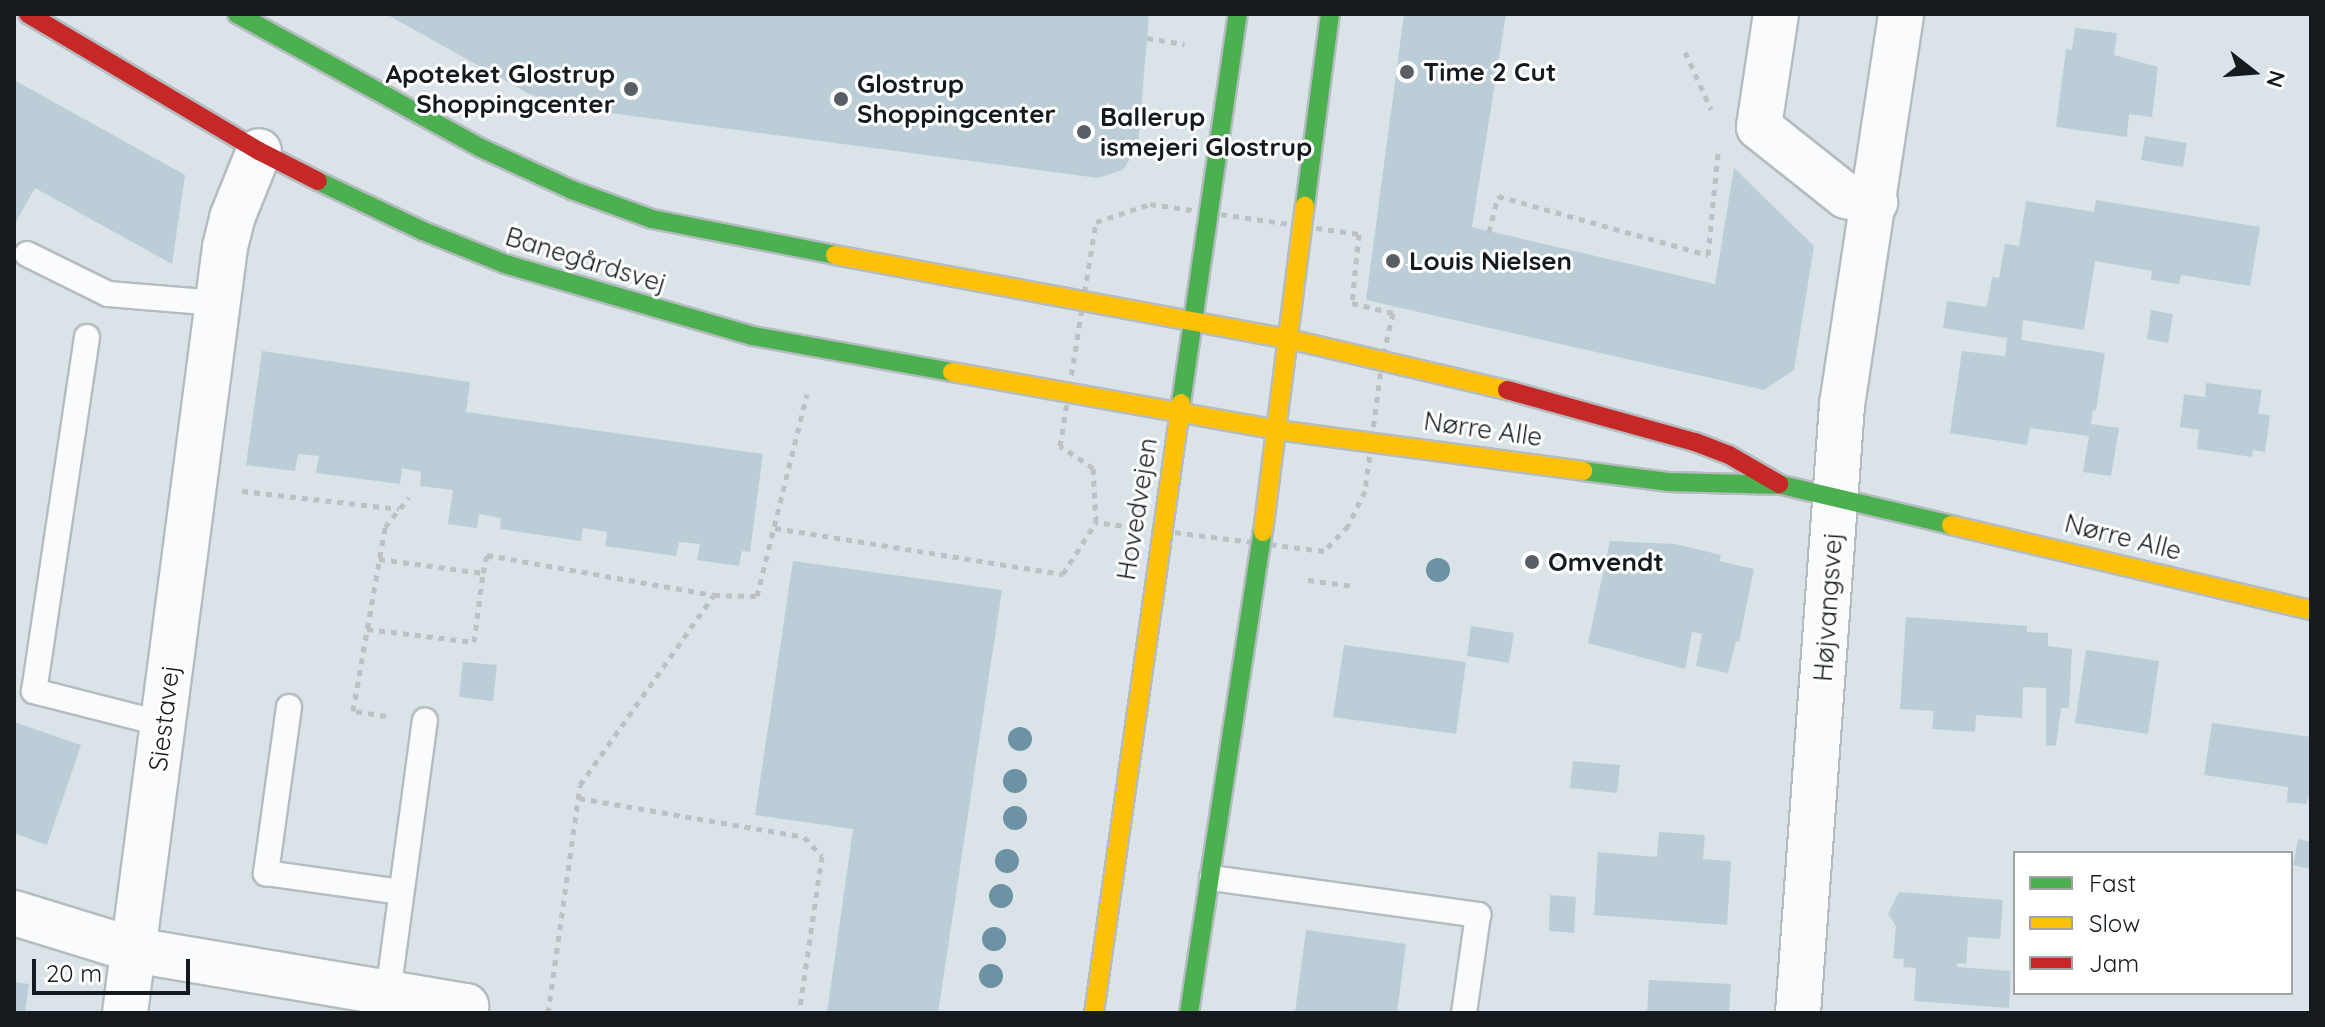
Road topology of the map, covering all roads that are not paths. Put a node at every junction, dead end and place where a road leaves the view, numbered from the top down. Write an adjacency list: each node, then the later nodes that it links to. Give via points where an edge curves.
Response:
1 (28, 14): 7 (street, Banegårdsvej)
2 (237, 14): 11 (street, via 481,148 652,219)
3 (1238, 14): 11 (street, Hovedvejen)
4 (1330, 14): 13 (street)
5 (1776, 14): 8 (street, via 1759,127 1846,196)
6 (1901, 14): 8 (street, Højvangsvej)
7 (259, 151): 10 (street, Siestavej, via 232,218); 14 (street, Banegårdsvej, via 344,195 505,264 681,317 818,350)
8 (1875, 202): 17 (street, Højvangsvej, via 1842,405)
9 (27, 254): 10 (lane, via 108,294)
10 (217, 303): 21 (street, Siestavej)
11 (1193, 323): 13 (street); 14 (street, Hovedvejen)
12 (87, 337): 21 (lane, via 34,691)
13 (1289, 339): 15 (street); 16 (street, Nørre Alle, via 1576,407 1695,442)
14 (1178, 413): 15 (street, Nørre Alle); 29 (street, Hovedvejen)
15 (1277, 430): 16 (street, Nørre Alle, via 1669,482); 22 (street)
16 (1782, 485): 17 (street, Nørre Alle)
17 (1836, 497): 18 (street, Nørre Alle); 32 (street, Højvangsvej)
18 (2311, 610)
19 (289, 707): 23 (lane, via 266,873)
20 (425, 721): 23 (lane)
21 (163, 724): 25 (street, Siestavej)
22 (1212, 878): 30 (street); 31 (lane, via 1478,915)
23 (401, 892): 26 (lane)
24 (14, 913): 25 (street)
25 (134, 950): 26 (street); 27 (street, Siestavej)
26 (388, 993): 28 (street, via 466,1006)
27 (125, 1013)
28 (465, 1013)
29 (1094, 1013)
30 (1189, 1013)
31 (1464, 1013)
32 (1798, 1013)

